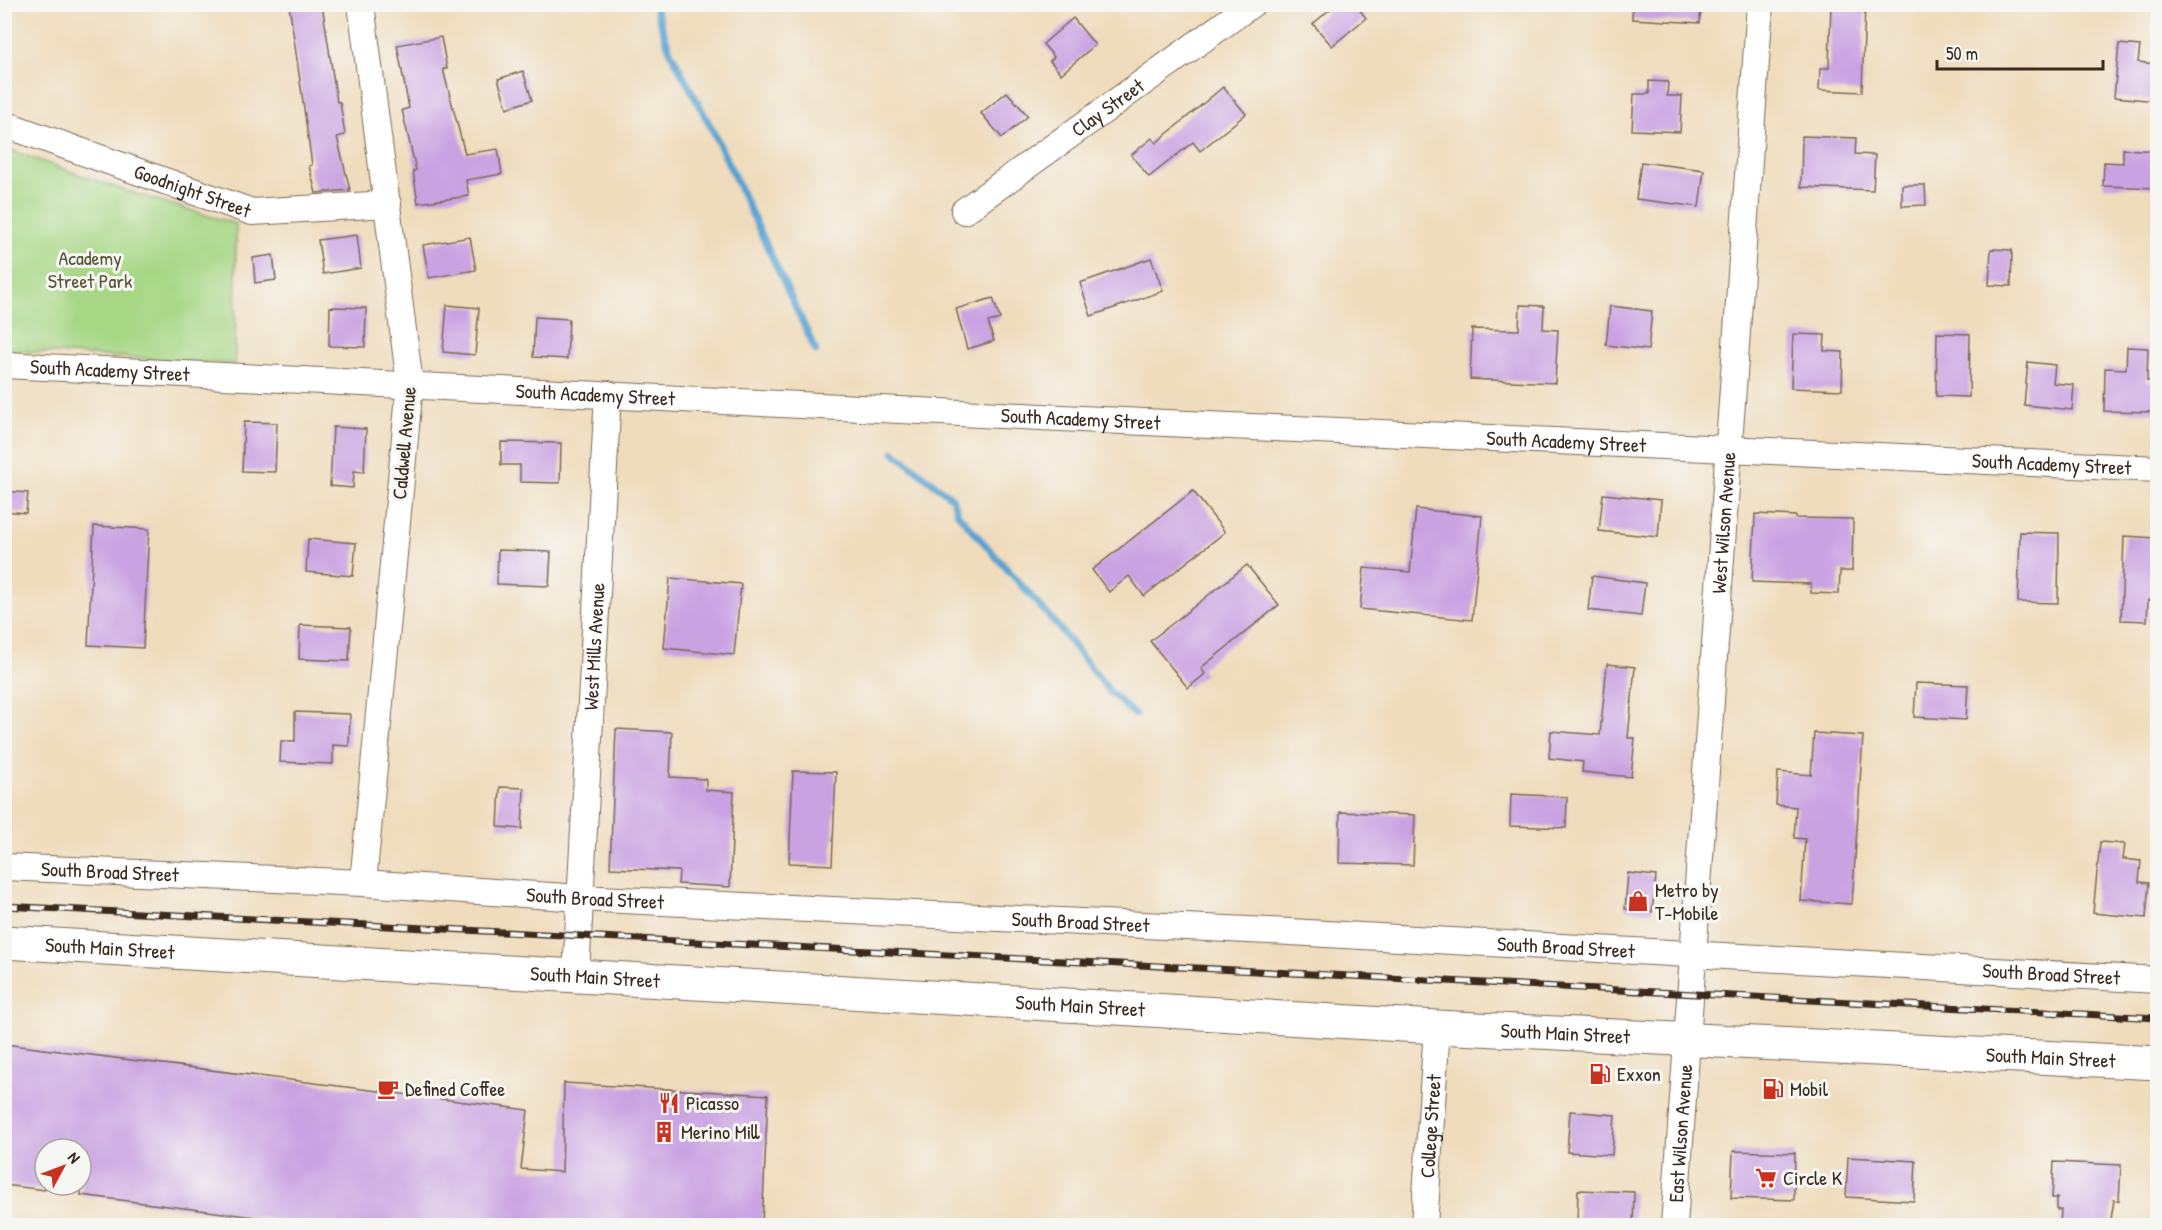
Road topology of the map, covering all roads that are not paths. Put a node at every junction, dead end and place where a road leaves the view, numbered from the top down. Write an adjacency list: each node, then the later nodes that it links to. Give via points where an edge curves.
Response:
1 (361, 4): 5 (street, Caldwell Avenue)
2 (1252, 4): 6 (street, Clay Street)
3 (1760, 4): 10 (street, West Wilson Avenue)
4 (4, 124): 5 (street, Goodnight Street, via 252,212)
5 (388, 204): 8 (street, Caldwell Avenue)
6 (964, 211)
7 (4, 365): 8 (street, South Academy Street)
8 (410, 384): 9 (street, South Academy Street); 13 (street, Caldwell Avenue)
9 (608, 394): 10 (street, South Academy Street); 14 (street, West Mills Avenue)
10 (1728, 449): 11 (street, South Academy Street); 16 (street, West Wilson Avenue)
11 (2157, 469)
12 (4, 867): 13 (street, South Broad Street)
13 (363, 883): 14 (street, South Broad Street)
14 (580, 898): 16 (street, South Broad Street); 17 (street, West Mills Avenue)
15 (4, 942): 17 (main road, South Main Street)
16 (1693, 954): 18 (street, South Broad Street); 20 (street, West Wilson Avenue)
17 (576, 974): 19 (main road, South Main Street)
18 (2157, 980)
19 (1437, 1027): 20 (main road, South Main Street); 22 (street, College Street)
20 (1686, 1040): 21 (main road, South Main Street); 23 (street, East Wilson Avenue)
21 (2157, 1063)
22 (1424, 1226)
23 (1674, 1226)

